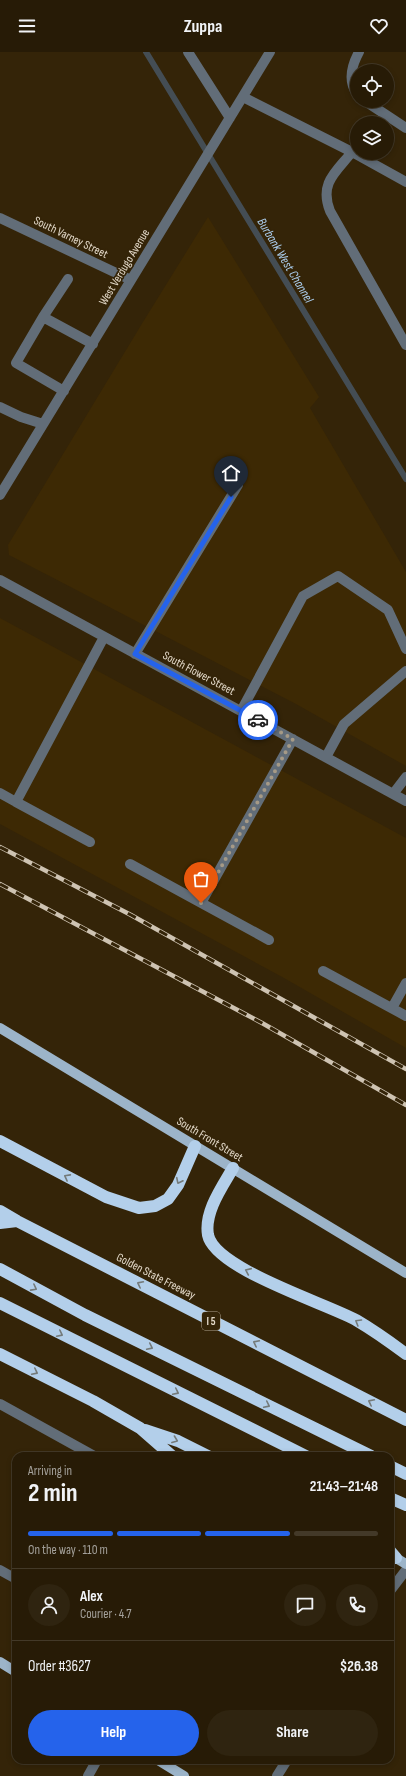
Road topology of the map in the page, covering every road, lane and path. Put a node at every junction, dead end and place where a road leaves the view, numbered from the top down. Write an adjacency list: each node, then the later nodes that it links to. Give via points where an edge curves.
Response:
1 (188, 52): 7 (street)
2 (270, 52): 5 (street, West Verdugo Avenue)
3 (360, 52): 4 (street)
4 (353, 64)
5 (243, 97): 7 (street, West Verdugo Avenue); 9 (street)
6 (376, 108): 8 (street)
7 (230, 118): 15 (street, West Verdugo Avenue)
8 (406, 128)
9 (350, 151)
10 (350, 155): 18 (street, via 328,183 326,201)
11 (366, 160): 12 (street)
12 (406, 182)
13 (0, 218): 15 (street, South Varney Street)
14 (68, 279): 16 (street)
15 (131, 280): 17 (street, West Verdugo Avenue)
16 (43, 317): 17 (street); 19 (street, via 16,363)
17 (93, 344): 19 (street, West Verdugo Avenue)
18 (406, 345)
19 (64, 391): 21 (street, West Verdugo Avenue)
20 (0, 406): 21 (street, via 21,417)
21 (43, 424): 23 (street, West Verdugo Avenue)
22 (238, 485): 27 (street)
23 (0, 495)
24 (0, 580): 25 (street, South Flower Street)
25 (104, 637): 27 (street, South Flower Street); 36 (street)
26 (406, 649): 29 (street, via 388,610 338,576 303,596)
27 (135, 654): 29 (street, South Flower Street)
28 (406, 671): 31 (street, via 344,724)
29 (241, 711): 30 (street, South Flower Street)
30 (293, 739): 31 (street, South Flower Street); 39 (street)
31 (326, 757): 34 (street, South Flower Street)
32 (406, 777): 34 (street)
33 (0, 794): 36 (street)
34 (394, 794): 35 (street, South Flower Street)
35 (406, 801)
36 (16, 802): 37 (street)
37 (90, 842)
38 (130, 864): 39 (street)
39 (201, 903): 40 (street)
40 (269, 940)
41 (323, 971): 43 (street)
42 (406, 983): 43 (street)
43 (392, 1008): 44 (street)
44 (406, 1016)
45 (0, 1028): 47 (main road, South Front Street)
46 (0, 1141): 47 (highway, one-way to 46, via 178,1185 168,1199 155,1206 139,1208 106,1197)
47 (195, 1146): 48 (main road, South Front Street)
48 (233, 1168): 53 (main road, South Front Street); 56 (highway, one-way to 48, via 355,1320 241,1268 217,1251 208,1236 208,1218)
49 (0, 1211): 50 (highway, Golden State Freeway / I 5)
50 (17, 1221): 51 (highway); 58 (highway, Golden State Freeway / I 5, one-way to 50)
51 (0, 1223)
52 (0, 1269): 64 (highway, one-way to 64, via 85,1315)
53 (406, 1273)
54 (0, 1304): 63 (highway, one-way to 63)
55 (0, 1354): 59 (highway, one-way to 59)
56 (406, 1354)
57 (0, 1404): 60 (street)
58 (406, 1420)
59 (140, 1428): 61 (highway); 62 (highway, one-way to 62, via 178,1441)
60 (87, 1452)
61 (167, 1452)
62 (200, 1452)
63 (298, 1452)
64 (362, 1452)
65 (394, 1468): 66 (highway)
66 (406, 1474)
67 (394, 1500): 68 (highway)
68 (406, 1506)
69 (0, 1570): 71 (street)
70 (406, 1570): 72 (street)
71 (12, 1578)
72 (394, 1586)
73 (0, 1662): 74 (main road)
74 (12, 1670)
75 (95, 1764): 78 (street)
76 (164, 1764): 79 (main road)
77 (285, 1764): 80 (street)
78 (88, 1776)
79 (184, 1776)
80 (278, 1776)

